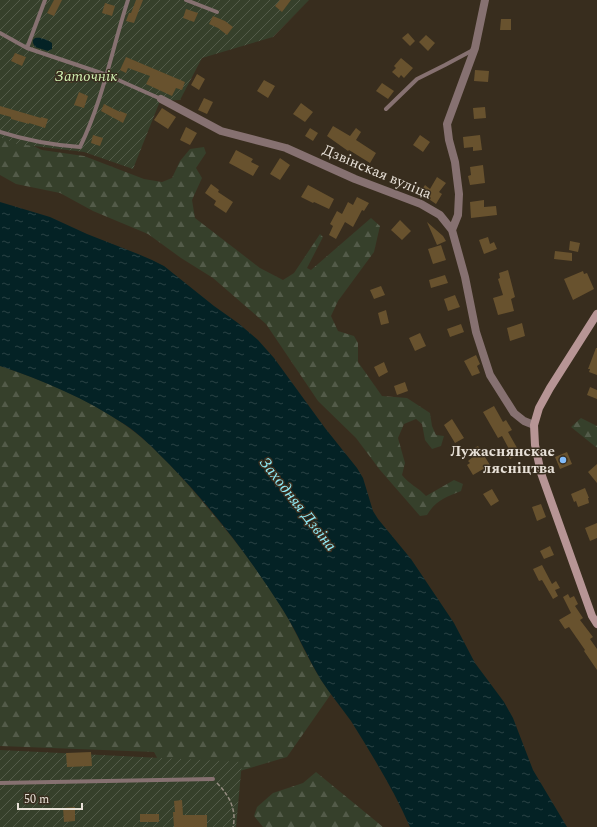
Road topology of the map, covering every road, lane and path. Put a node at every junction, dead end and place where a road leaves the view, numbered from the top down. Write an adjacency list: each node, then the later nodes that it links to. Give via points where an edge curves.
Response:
1 (45, 0): 7 (lane)
2 (128, 0): 9 (lane)
3 (186, 0): 5 (lane)
4 (485, 0): 8 (street)
5 (217, 12)
6 (0, 33): 7 (lane)
7 (27, 48): 9 (lane)
8 (475, 48): 11 (lane, via 417,79); 13 (street, via 447,124 460,194 458,215)
9 (107, 75): 10 (lane); 12 (lane, via 89,129 80,147 51,145)
10 (161, 99): 13 (street, Дзвінская вуліца, via 221,131 286,148 421,204 440,215)
11 (386, 109)
12 (0, 132)
13 (452, 230): 15 (street, Дзвінская вуліца, via 466,277 476,332 490,375 514,413)
14 (597, 314): 15 (street, via 550,388 539,408)
15 (534, 425): 16 (street, via 541,473)
16 (597, 624)
17 (213, 779): 18 (lane); 19 (path, via 226,792 232,805)
18 (0, 783)
19 (233, 827)

